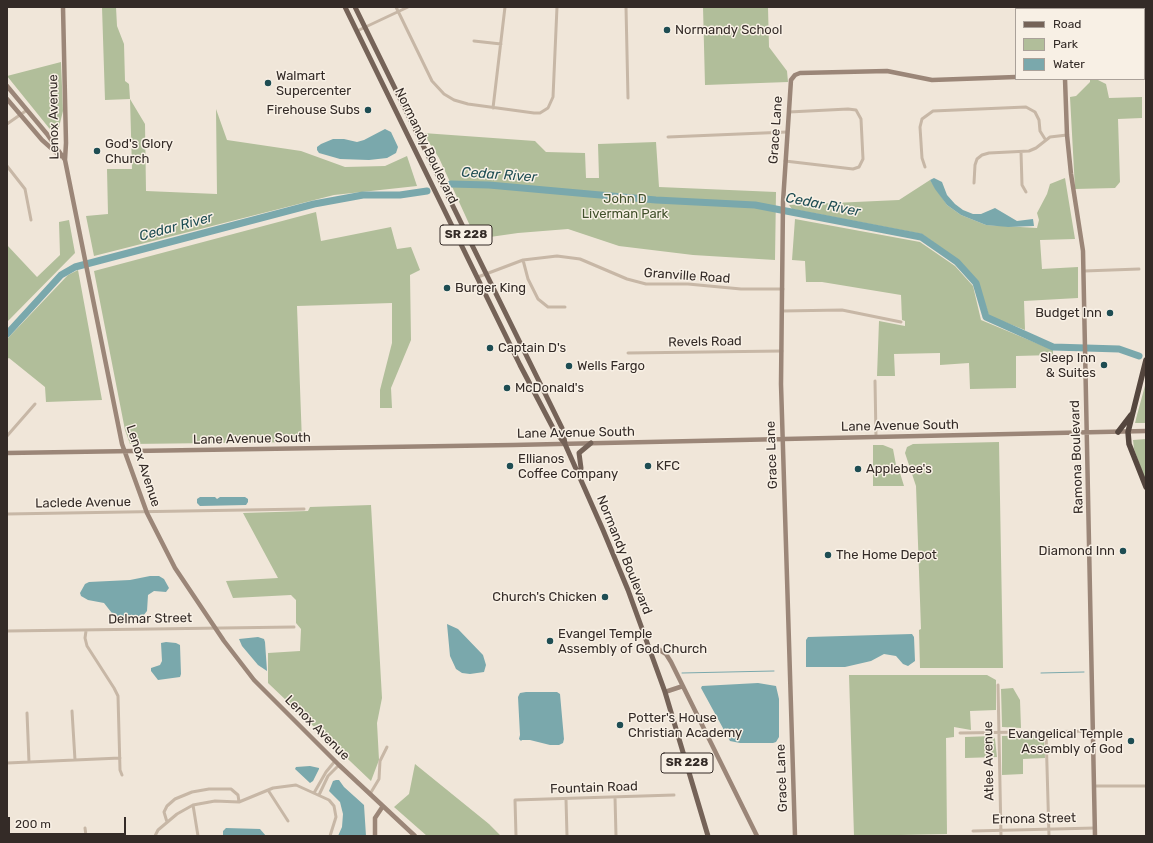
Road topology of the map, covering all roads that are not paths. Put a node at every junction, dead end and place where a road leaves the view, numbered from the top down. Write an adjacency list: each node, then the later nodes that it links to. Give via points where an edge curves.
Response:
1 (63, 7): 29 (street, Lenox Avenue)
2 (346, 7): 11 (main road, Normandy Boulevard / SR 228)
3 (355, 7): 10 (main road, Normandy Boulevard / SR 228)
4 (396, 7): 9 (street)
5 (408, 7): 9 (street)
6 (505, 7): 13 (street)
7 (557, 7): 19 (street, via 553,97 548,108 540,113)
8 (626, 7): 18 (street)
9 (398, 12): 10 (street); 19 (street, via 432,81 444,94 461,103)
10 (365, 28): 11 (street); 37 (main road, Normandy Boulevard / SR 228)
11 (357, 31): 35 (main road, Normandy Boulevard / SR 228)
12 (474, 41): 13 (street)
13 (501, 44): 19 (street)
14 (1015, 77): 21 (street, Grace Lane, via 932,80 887,71 795,75 790,84)
15 (1065, 80): 25 (street, Ramona Boulevard)
16 (7, 86): 20 (street)
17 (7, 98): 22 (street)
18 (628, 98)
19 (493, 108)
20 (27, 110): 22 (street); 29 (street)
21 (788, 112): 24 (street, Grace Lane); 30 (street, via 856,110 861,119 863,159 859,167 848,170)
22 (21, 115): 23 (street); 29 (street, via 42,140)
23 (7, 124)
24 (787, 132): 26 (street); 30 (street, Grace Lane)
25 (1067, 134): 27 (street); 40 (street, Ramona Boulevard)
26 (668, 136)
27 (1045, 139): 28 (street, via 1036,148); 32 (street, via 1035,112 1026,106 933,111 922,119 920,127 922,158)
28 (1021, 152): 33 (street, via 982,155 974,165); 34 (street, via 1022,185)
29 (65, 160): 62 (street, Lenox Avenue)
30 (785, 161): 43 (street, Grace Lane)
31 (7, 166): 36 (street, via 25,188)
32 (926, 167)
33 (974, 183)
34 (1026, 192)
35 (447, 214): 37 (main road, via 453,217); 42 (main road, Normandy Boulevard / SR 228)
36 (31, 220)
37 (469, 241): 41 (main road, Normandy Boulevard / SR 228)
38 (523, 260): 41 (street, Granville Road); 43 (street, Granville Road, via 557,256 580,259 627,279 646,284 688,284 741,290); 44 (street, via 528,279 538,299 548,307)
39 (1139, 269): 40 (street)
40 (1084, 271): 54 (street, Ramona Boulevard)
41 (485, 274): 42 (street, Granville Road); 61 (main road, Normandy Boulevard / SR 228, via 562,428)
42 (478, 277): 61 (main road, Normandy Boulevard / SR 228, via 551,424)
43 (783, 289): 45 (street, Grace Lane)
44 (565, 307)
45 (782, 311): 46 (street, via 842,310); 47 (street, Grace Lane)
46 (901, 322)
47 (782, 351): 48 (street, Revels Road); 59 (street, Grace Lane)
48 (628, 353)
49 (1146, 360): 52 (highway)
50 (875, 381): 58 (street)
51 (35, 404): 57 (street)
52 (1133, 414): 55 (highway); 56 (highway)
53 (1146, 431): 56 (street, Lane Avenue South)
54 (1087, 432): 55 (street, Lane Avenue South); 58 (street, Lane Avenue South); 79 (street, Ramona Boulevard)
55 (1118, 432): 56 (street, Lane Avenue South)
56 (1128, 432): 65 (highway, via 1129,444)
57 (7, 436)
58 (876, 437): 59 (street, Lane Avenue South)
59 (782, 439): 60 (street, Lane Avenue South); 120 (street, Grace Lane)
60 (591, 443): 61 (street, Lane Avenue South); 64 (main road, via 579,453 582,468)
61 (565, 444): 62 (street, Lane Avenue South); 64 (main road, Normandy Boulevard / SR 228)
62 (124, 452): 63 (street, Lane Avenue South); 67 (street, Lenox Avenue)
63 (7, 453)
64 (580, 477): 73 (main road, Normandy Boulevard / SR 228)
65 (1146, 487)
66 (304, 509): 67 (street, Laclede Avenue)
67 (147, 513): 68 (street, Laclede Avenue); 70 (street, Lenox Avenue, via 175,568)
68 (7, 514)
69 (294, 627): 70 (street, Delmar Street)
70 (214, 628): 72 (street, Delmar Street); 88 (street, Lenox Avenue, via 254,680)
71 (7, 631): 72 (street, Delmar Street)
72 (86, 631): 84 (street, via 87,646 118,696)
73 (651, 652): 75 (street, via 658,650 666,654); 76 (main road, Normandy Boulevard / SR 228)
74 (998, 685): 80 (street, Atlee Avenue)
75 (683, 686): 76 (street); 119 (street)
76 (665, 692): 118 (main road, Normandy Boulevard / SR 228)
77 (72, 711): 85 (street)
78 (27, 713): 86 (street)
79 (1094, 731): 81 (street); 90 (street, Ramona Boulevard)
80 (998, 732): 81 (street); 82 (street); 107 (street, Atlee Avenue)
81 (1046, 732): 106 (street)
82 (960, 733)
83 (388, 747): 94 (street, via 380,761 379,779)
84 (120, 758): 85 (street); 89 (street)
85 (74, 760): 86 (street)
86 (29, 762): 87 (street)
87 (7, 763)
88 (337, 763): 93 (street, via 326,772); 94 (street, Lenox Avenue); 95 (street)
89 (122, 775)
90 (1095, 786): 91 (street); 105 (street, Ramona Boulevard)
91 (1146, 786)
92 (268, 790): 93 (street, via 279,786 296,785); 99 (street); 102 (street)
93 (314, 793): 95 (street)
94 (370, 794): 101 (street, Lenox Avenue)
95 (319, 795): 112 (street, via 330,801 336,811)
96 (674, 796): 97 (street, Fountain Road)
97 (615, 797): 98 (street, Fountain Road); 117 (street)
98 (566, 799): 115 (street, Fountain Road, via 515,800); 116 (street)
99 (238, 802): 100 (street, via 216,801); 103 (street, via 238,795 231,789 192,792 175,799 167,806 164,812)
100 (192, 805): 103 (street); 111 (street)
101 (383, 806): 113 (street, via 375,818); 114 (street, Lenox Avenue)
102 (288, 821)
103 (168, 822): 110 (street)
104 (85, 828): 109 (street)
105 (1095, 828): 106 (street, Ernona Street); 123 (street, Ramona Boulevard)
106 (1048, 829): 107 (street, Ernona Street); 122 (street)
107 (1000, 830): 108 (street, Ernona Street); 121 (street, Atlee Avenue)
108 (974, 831)
109 (86, 836)
110 (155, 836)
111 (198, 836)
112 (330, 836)
113 (375, 836)
114 (416, 836)
115 (516, 836)
116 (567, 836)
117 (616, 836)
118 (708, 836)
119 (757, 836)
120 (795, 836)
121 (1001, 836)
122 (1048, 836)
123 (1096, 836)

